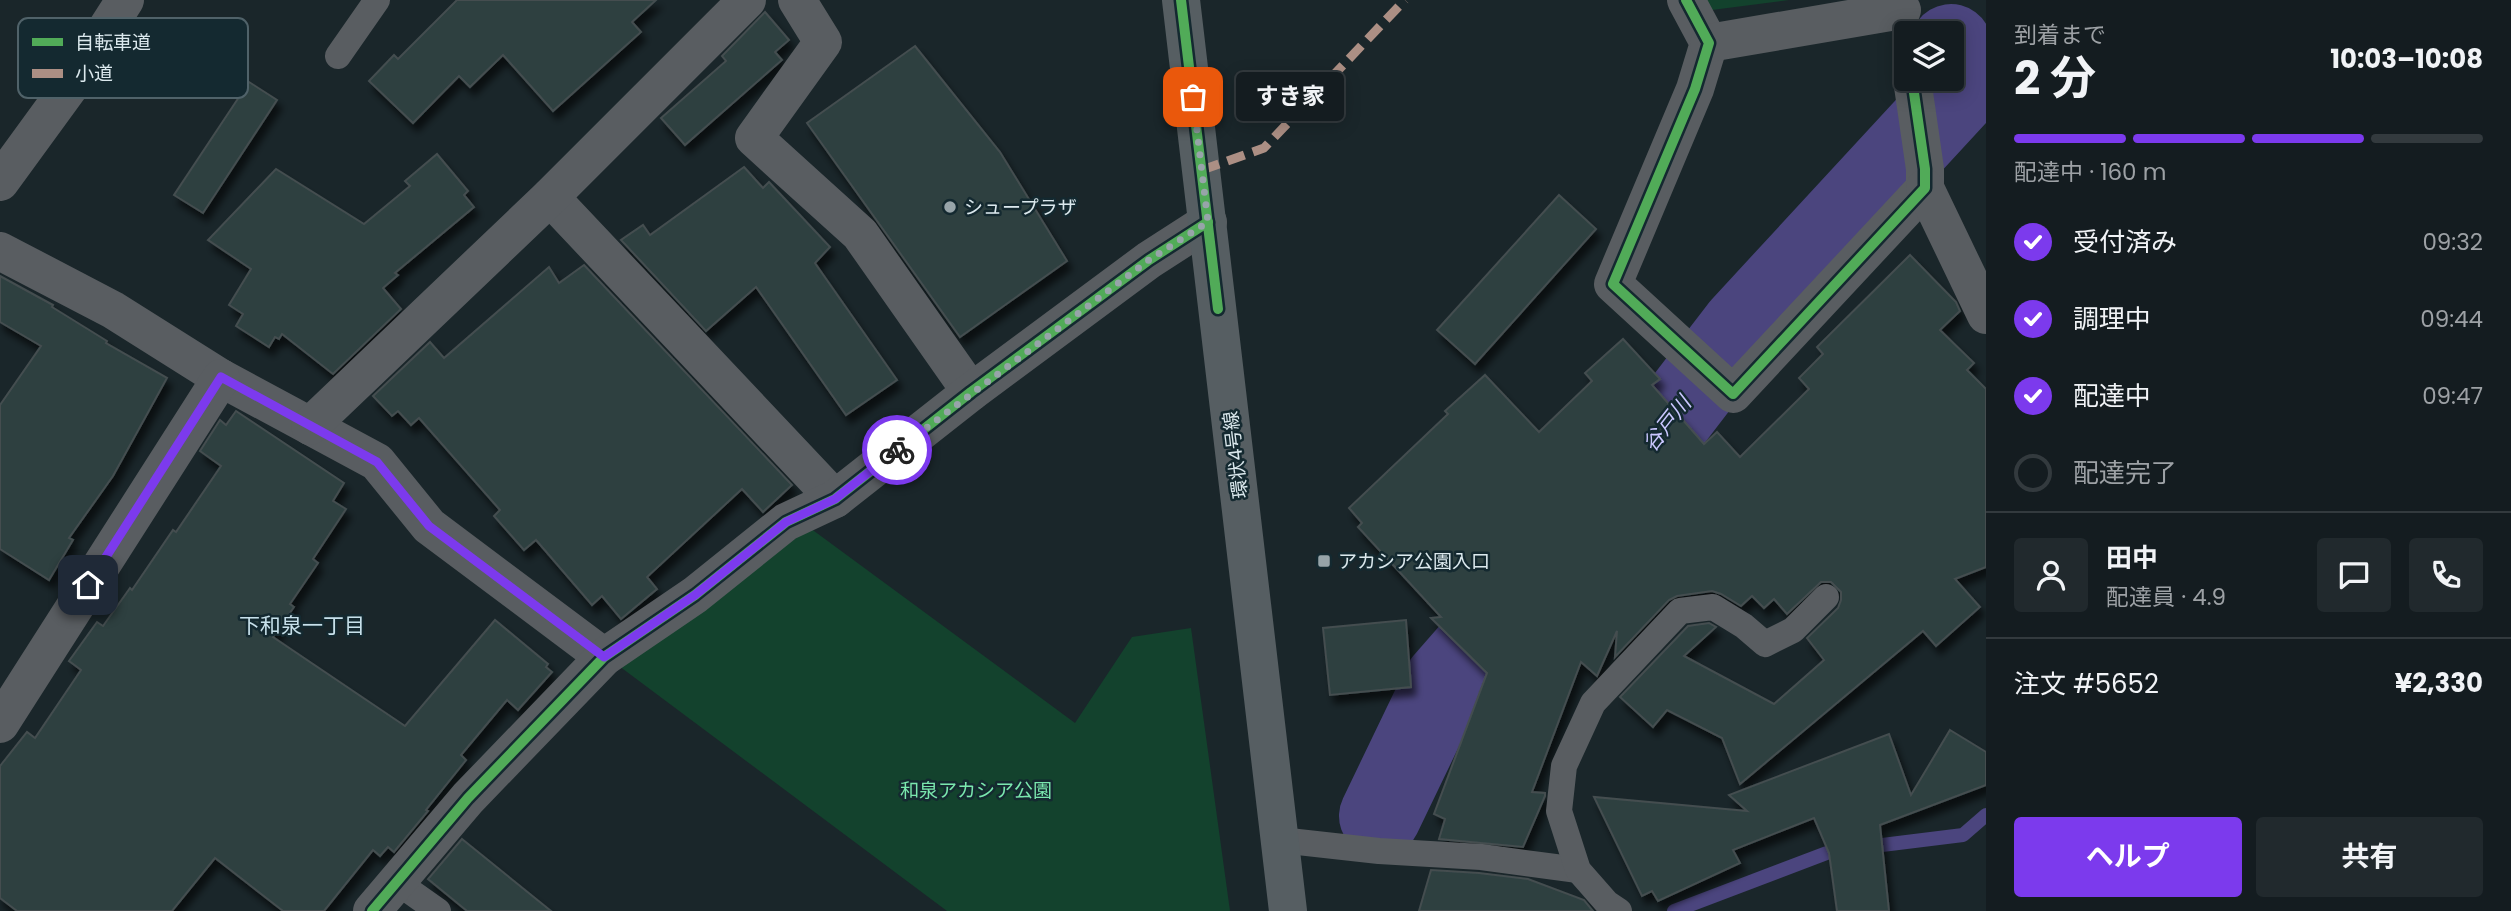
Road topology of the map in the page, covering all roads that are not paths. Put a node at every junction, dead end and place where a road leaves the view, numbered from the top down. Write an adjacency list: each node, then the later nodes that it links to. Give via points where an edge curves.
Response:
1 (125, 0): 8 (street)
2 (377, 0): 10 (lane)
3 (747, 0): 15 (street)
4 (797, 0): 20 (street, via 823,42 754,138 860,234)
5 (1181, 0): 16 (main road, 環状4号線)
6 (1686, 0): 9 (street)
7 (1903, 16): 9 (street)
8 (113, 18)
9 (1709, 43): 13 (street, via 1695,89 1613,284 1733,394)
10 (338, 56)
11 (1914, 91): 13 (street)
12 (61, 98): 14 (street)
13 (1925, 179): 18 (street)
14 (0, 182)
15 (550, 197): 21 (street); 22 (street)
16 (1208, 222): 20 (street, via 1149,260); 26 (main road, 環状4号線)
17 (0, 251): 19 (street, via 113,310)
18 (1986, 315)
19 (221, 377): 21 (street); 25 (street)
20 (971, 392): 22 (street)
21 (310, 426): 24 (street, via 377,462 429,526)
22 (835, 499): 24 (street, via 786,522 695,595)
23 (1826, 597): 27 (lane, via 1793,631 1765,644 1713,607 1680,611 1593,703 1564,766 1559,811)
24 (604, 657): 28 (street, via 468,798)
25 (0, 724)
26 (1280, 840): 27 (lane); 32 (main road, 環状4号線)
27 (1578, 870): 29 (lane)
28 (397, 881): 30 (street); 31 (lane)
29 (1610, 908)
30 (372, 911)
31 (438, 911)
32 (1288, 911)

